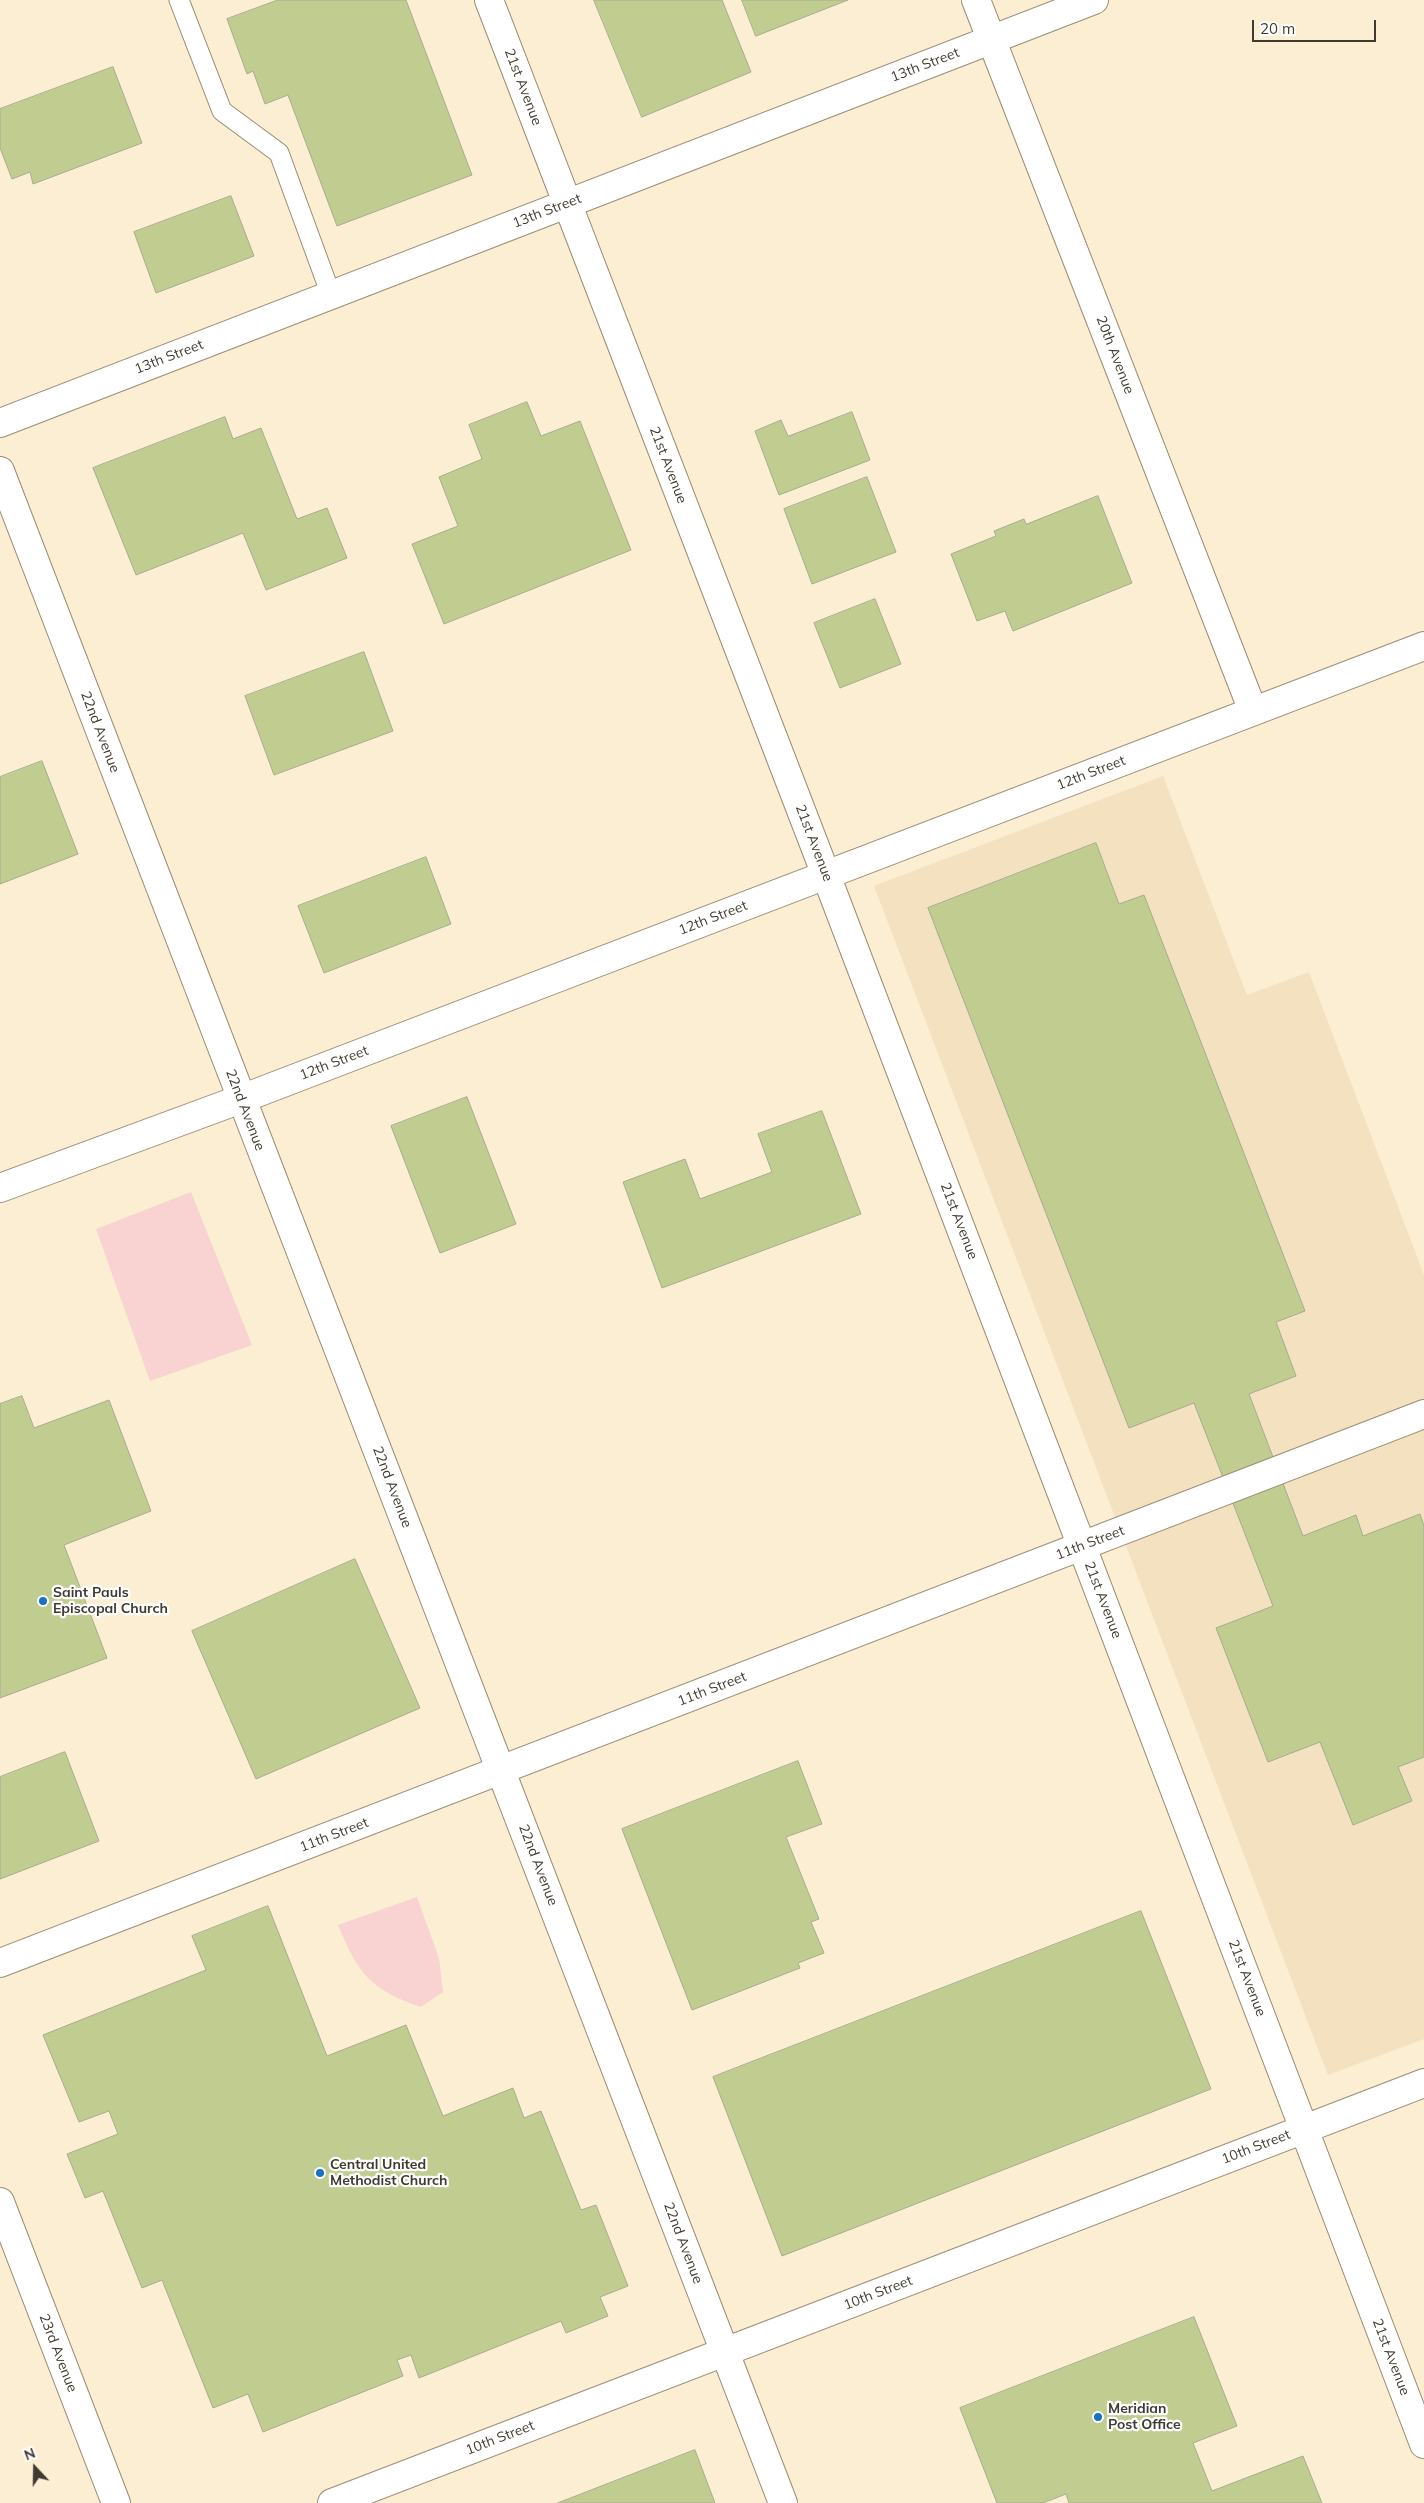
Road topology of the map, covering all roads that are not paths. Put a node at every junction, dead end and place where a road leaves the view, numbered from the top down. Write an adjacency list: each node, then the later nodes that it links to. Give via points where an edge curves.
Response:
1 (179, 0): 7 (lane, via 222,111 279,153)
2 (490, 0): 6 (street, 21st Avenue)
3 (976, 0): 5 (street, 20th Avenue)
4 (1094, 0): 5 (street, 13th Street)
5 (992, 40): 6 (street, 13th Street); 11 (street, 20th Avenue)
6 (568, 203): 7 (street, 13th Street); 12 (street, 21st Avenue)
7 (331, 295): 8 (street, 13th Street)
8 (0, 422)
9 (0, 471): 13 (street, 22nd Avenue)
10 (1424, 646): 11 (street, 12th Street)
11 (1253, 711): 12 (street, 12th Street)
12 (826, 875): 13 (street, 12th Street); 16 (street, 21st Avenue)
13 (241, 1099): 14 (street, 12th Street); 17 (street, 22nd Avenue)
14 (0, 1188)
15 (1424, 1414): 16 (street, 11th Street)
16 (1083, 1546): 17 (street, 11th Street); 20 (street, 21st Avenue)
17 (502, 1771): 18 (street, 11th Street); 22 (street, 22nd Avenue)
18 (0, 1963)
19 (1424, 2083): 20 (street, 10th Street)
20 (1304, 2129): 22 (street, 10th Street); 23 (street, 21st Avenue)
21 (0, 2202): 24 (street, 23rd Avenue)
22 (724, 2352): 25 (street, 10th Street); 26 (street, 22nd Avenue)
23 (1424, 2444)
24 (116, 2503)
25 (332, 2503)
26 (783, 2503)

